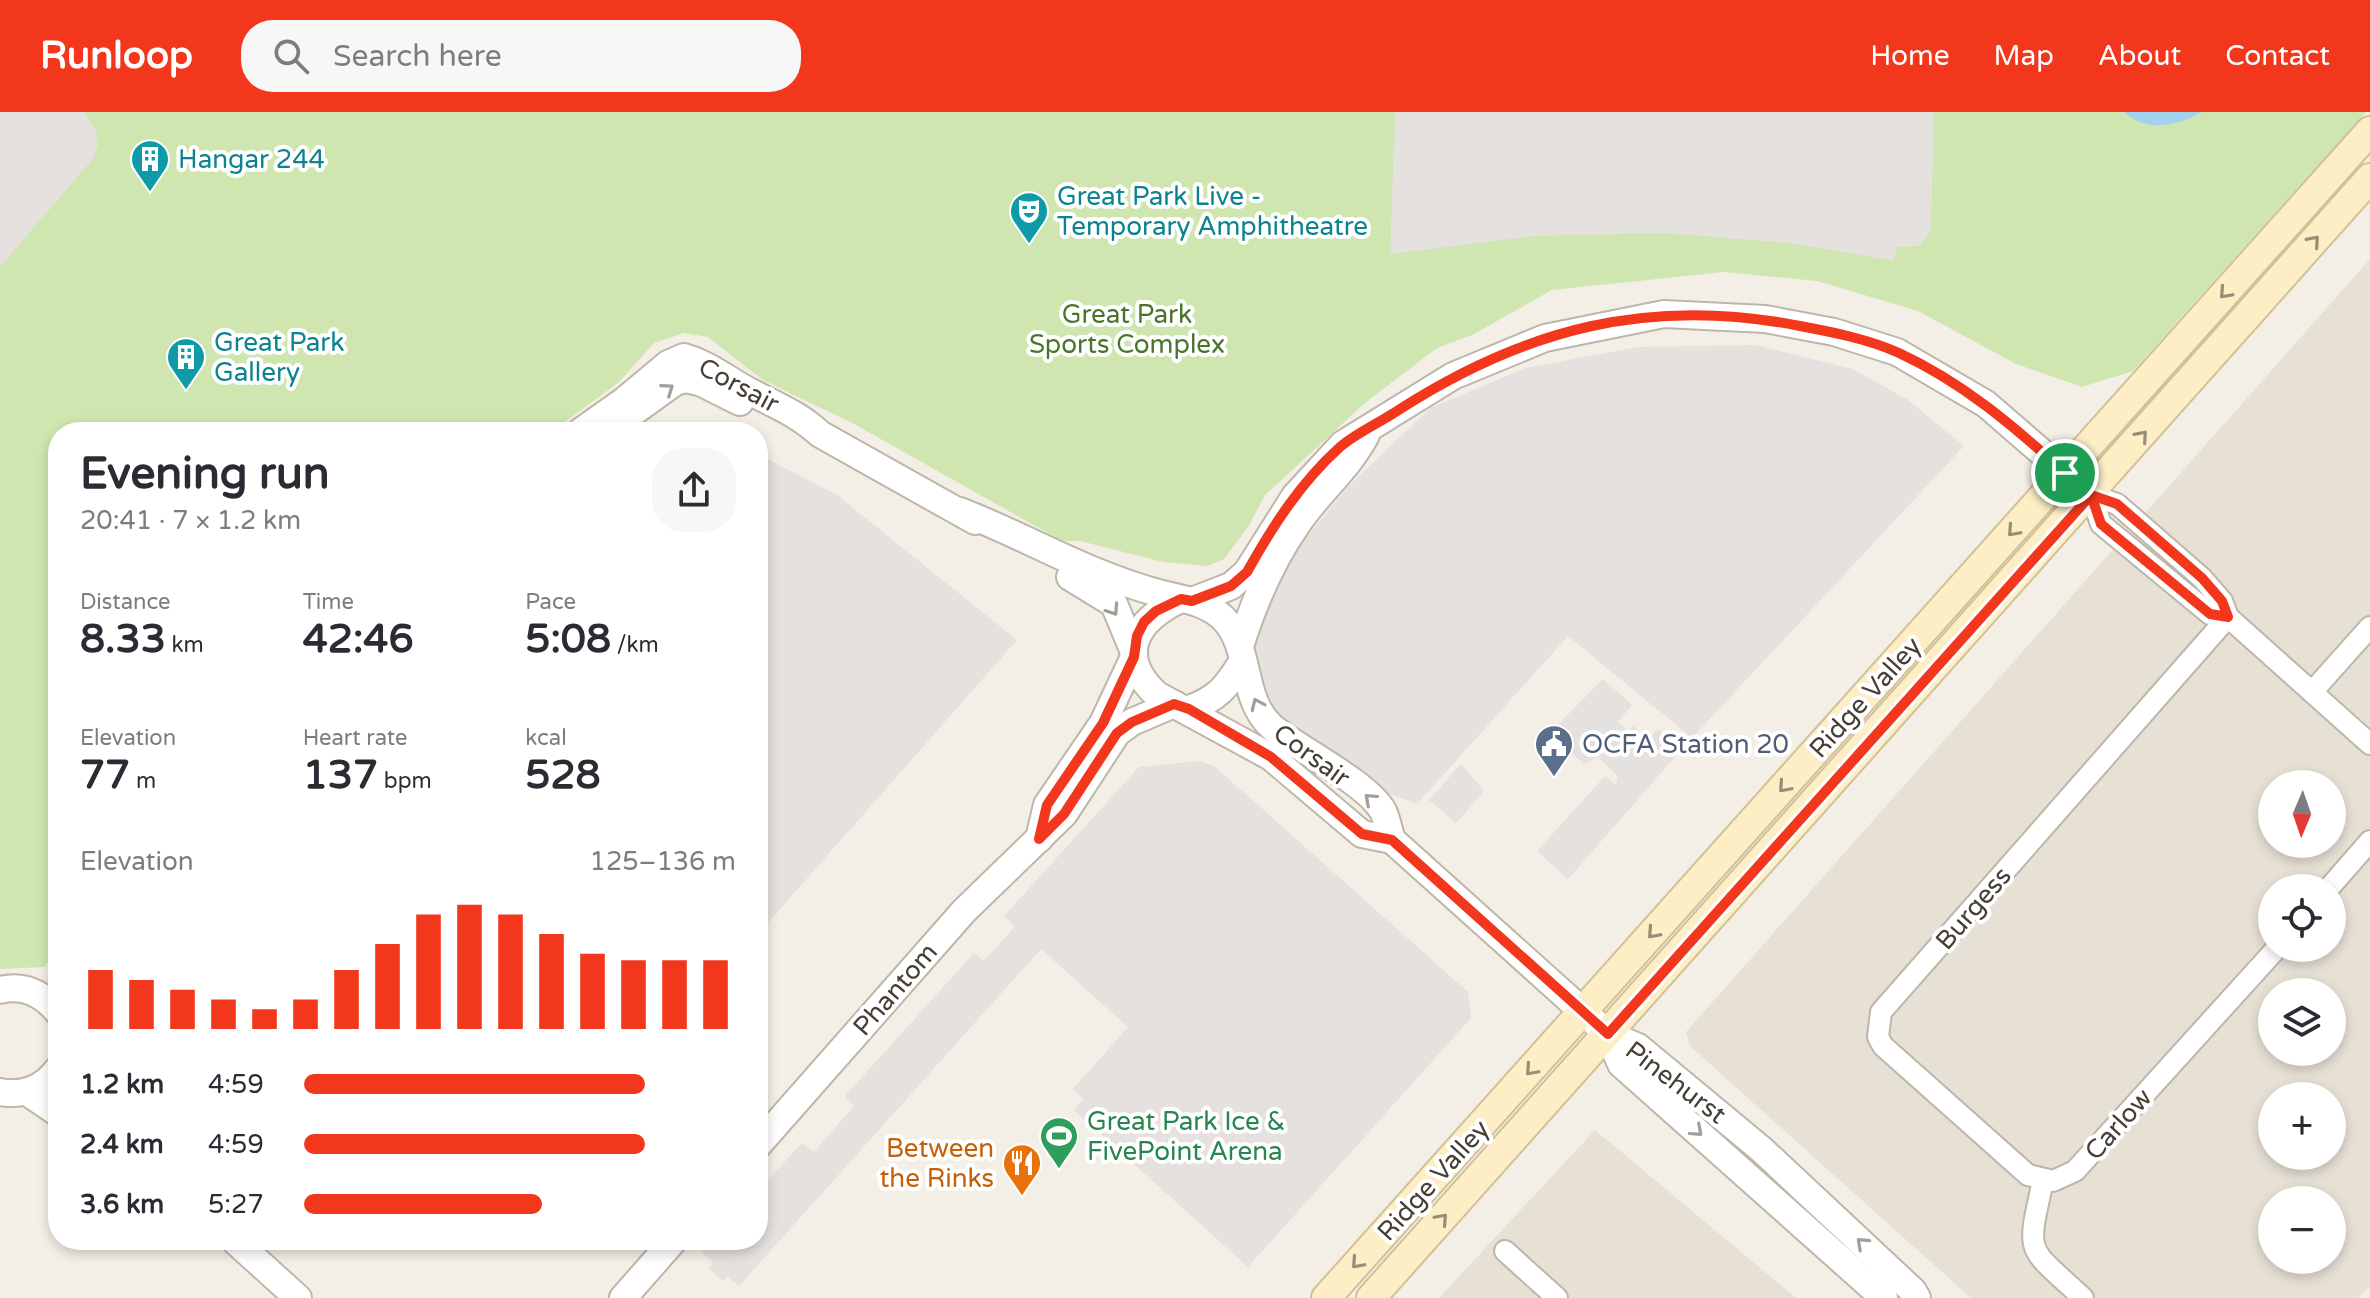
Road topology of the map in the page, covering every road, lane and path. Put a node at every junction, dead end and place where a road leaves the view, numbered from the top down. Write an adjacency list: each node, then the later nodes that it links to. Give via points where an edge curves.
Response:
1 (2370, 131): 7 (main road, Ridge Valley, one-way to 7)
2 (2370, 178): 8 (main road, Ridge Valley, one-way to 2)
3 (594, 422): 6 (street, Corsair, via 684,357 805,419)
4 (618, 422): 6 (street, Corsair, one-way to 6, via 686,379 798,431)
5 (1369, 429): 7 (street, via 1453,376 1545,338 1664,314 1719,314 1834,332 1897,352 1986,404); 10 (street, via 1343,444 1317,470 1247,572 1231,586); 13 (street, via 1354,459 1298,523 1264,580)
6 (820, 434): 9 (street, Corsair)
7 (2065, 473): 8 (street); 25 (main road, Ridge Valley, one-way to 25)
8 (2091, 495): 11 (street, via 2101,524 2210,614); 26 (main road, Ridge Valley)
9 (960, 511): 10 (street, Corsair, via 1120,582); 14 (street, Corsair, one-way to 14, via 1114,604)
10 (1187, 600): 13 (street, via 1222,617); 14 (street, via 1156,611 1144,622)
11 (2228, 617): 15 (street); 31 (street, Burgess, via 1881,1012 1878,1037 1883,1046 2028,1175)
12 (2370, 627): 15 (street)
13 (1241, 654): 16 (street, via 1227,688 1211,701); 19 (street, Corsair, one-way to 13, via 1382,810 1264,718)
14 (1134, 655): 16 (street, via 1144,683); 18 (street, via 1103,723 1047,805)
15 (2312, 692): 17 (street)
16 (1182, 707): 18 (street, Phantom, via 1132,722 1117,733 1064,814); 19 (street, Corsair, via 1271,757 1362,834)
17 (2370, 744)
18 (1039, 839): 30 (street, Phantom, via 964,911)
19 (1392, 840): 25 (street, Corsair)
20 (2370, 841): 21 (street)
21 (2341, 874)
22 (2264, 962): 31 (street, Carlow, via 2075,1171)
23 (47, 989): 24 (street)
24 (0, 990)
25 (1583, 1012): 26 (street, Corsair); 37 (main road, Ridge Valley, one-way to 37)
26 (1608, 1034): 38 (main road, Ridge Valley, one-way to 26); 40 (street, Pinehurst, one-way to 40, via 1621,1064); 41 (street, Pinehurst, one-way to 26, via 1761,1149 1638,1047)
27 (48, 1078): 28 (street, via 39,1087)
28 (10, 1095): 29 (street)
29 (48, 1109)
30 (768, 1134)
31 (2043, 1181): 42 (street, via 2031,1243)
32 (245, 1250): 35 (street)
33 (665, 1250): 36 (street)
34 (1505, 1251): 39 (street)
35 (298, 1298)
36 (623, 1298)
37 (1326, 1298)
38 (1371, 1298)
39 (1557, 1298)
40 (1884, 1298)
41 (1917, 1298)
42 (2083, 1298)

